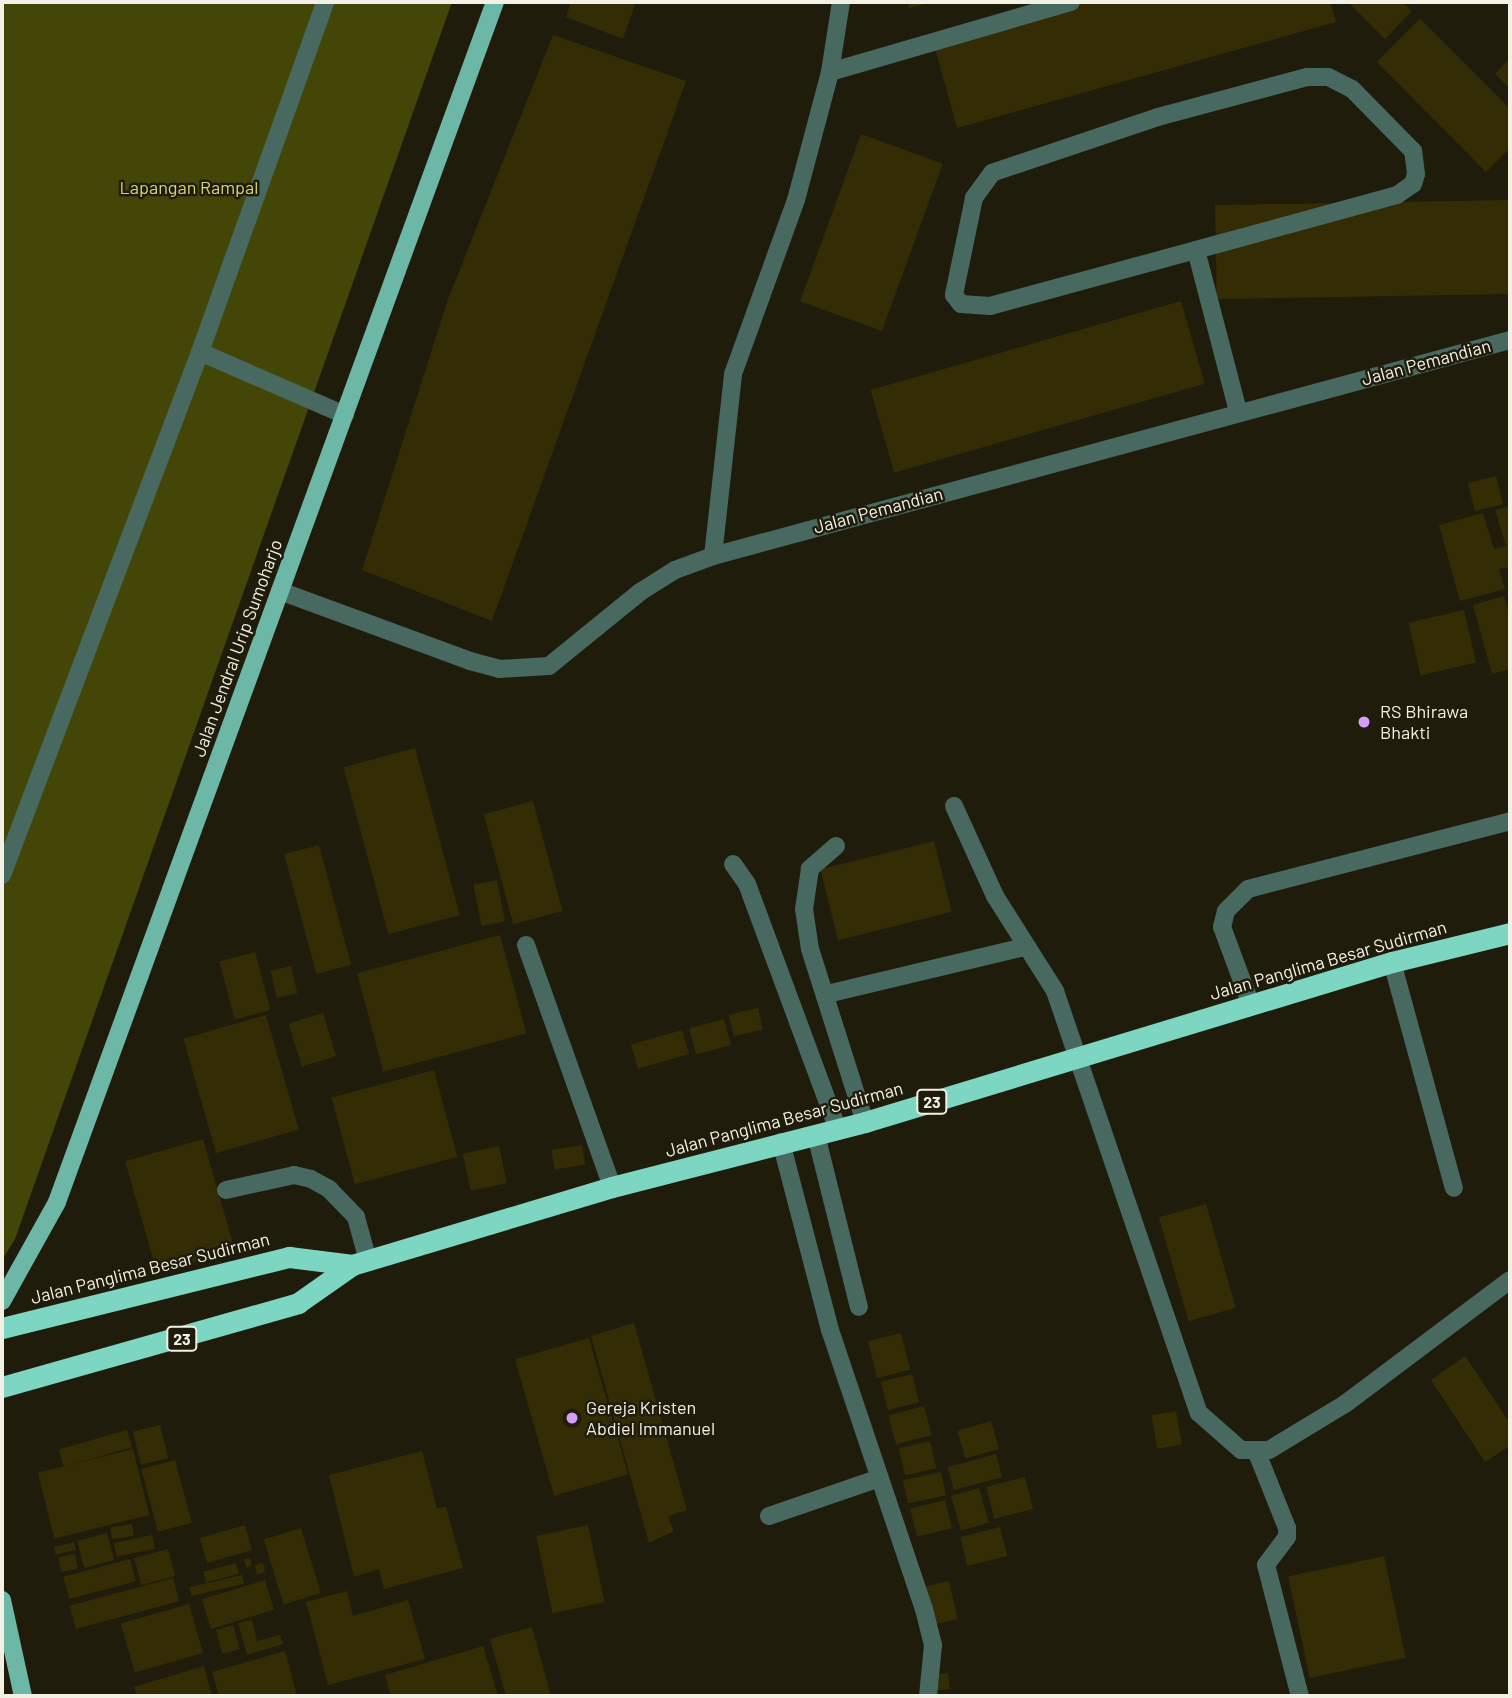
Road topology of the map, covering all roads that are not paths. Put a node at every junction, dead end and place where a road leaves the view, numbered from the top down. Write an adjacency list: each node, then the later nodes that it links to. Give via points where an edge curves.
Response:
1 (325, 2): 8 (street)
2 (495, 2): 10 (main road, Jalan Jendral Urip Sumoharjo)
3 (841, 2): 5 (street)
4 (1071, 2): 5 (street)
5 (830, 72): 11 (street, via 796,200 733,374)
6 (1196, 250): 6 (street, via 990,306 961,304 954,295 974,198 985,179 1003,168 1158,117 1307,77 1328,77 1352,89 1413,151 1413,184 1397,195); 9 (street)
7 (1510, 341): 9 (street, Jalan Pemandian)
8 (200, 352): 10 (street); 17 (street)
9 (1238, 411): 11 (street, Jalan Pemandian)
10 (345, 415): 12 (main road, Jalan Jendral Urip Sumoharjo)
11 (713, 556): 12 (street, Jalan Pemandian, via 675,570 640,592 566,656 549,666 524,670 470,661)
12 (280, 590): 34 (main road, Jalan Jendral Urip Sumoharjo, via 57,1202)
13 (954, 806): 20 (street)
14 (1510, 821): 23 (street, via 1248,889 1226,911 1222,927)
15 (836, 846): 22 (street, via 810,869 804,909 810,949)
16 (733, 864): 26 (street, via 752,895)
17 (2, 875)
18 (1510, 933): 21 (highway, Jalan Panglima Besar Sudirman / 23)
19 (527, 945): 29 (street)
20 (1024, 947): 22 (street); 24 (street, via 1055,992)
21 (1392, 962): 23 (highway, Jalan Panglima Besar Sudirman / 23); 30 (street)
22 (827, 994): 25 (street)
23 (1251, 1005): 24 (highway, Jalan Panglima Besar Sudirman / 23)
24 (1082, 1058): 25 (highway, Jalan Panglima Besar Sudirman / 23); 38 (street, via 1199,1413 1241,1450)
25 (865, 1122): 26 (highway, Jalan Panglima Besar Sudirman / 23)
26 (838, 1130): 27 (highway, Jalan Panglima Besar Sudirman / 23)
27 (816, 1135): 28 (highway, Jalan Panglima Besar Sudirman / 23); 35 (street)
28 (780, 1142): 29 (highway, Jalan Panglima Besar Sudirman / 23); 39 (street, via 830,1330)
29 (612, 1187): 32 (highway, Jalan Panglima Besar Sudirman / 23)
30 (1454, 1188)
31 (226, 1190): 32 (street, via 294,1175 311,1179 329,1189 356,1217)
32 (360, 1263): 36 (highway, Jalan Panglima Besar Sudirman / 23, via 289,1257); 37 (highway, Jalan Panglima Besar Sudirman / 23, via 298,1303)
33 (1510, 1280): 38 (street, via 1345,1405)
34 (2, 1301)
35 (859, 1307)
36 (2, 1328)
37 (2, 1387)
38 (1257, 1453): 44 (street, via 1287,1528 1287,1537 1266,1565)
39 (877, 1479): 40 (street); 43 (street, via 933,1645)
40 (769, 1516)
41 (2, 1600): 42 (main road)
42 (23, 1696)
43 (928, 1696)
44 (1300, 1696)

